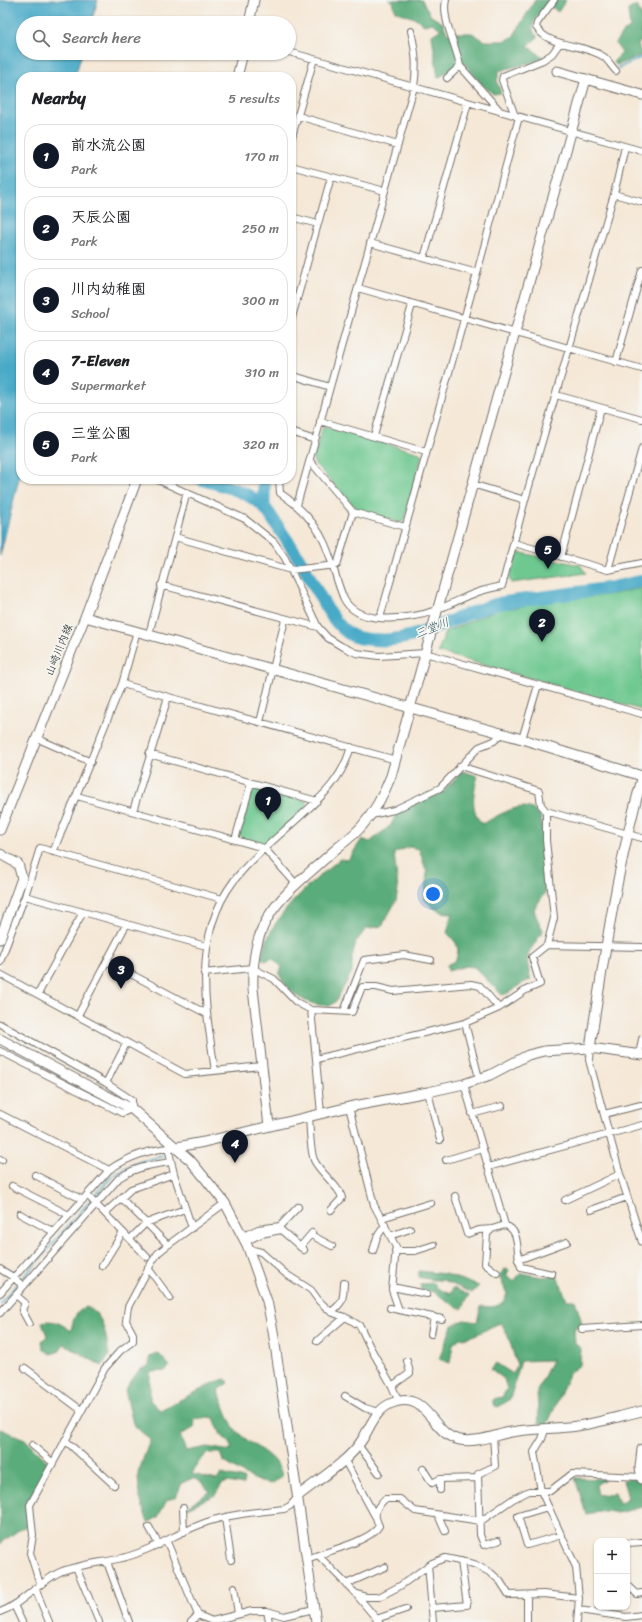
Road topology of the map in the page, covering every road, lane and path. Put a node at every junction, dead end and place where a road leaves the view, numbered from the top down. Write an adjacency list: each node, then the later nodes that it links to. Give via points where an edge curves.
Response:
1 (254, 0): 4 (street)
2 (446, 0): 10 (street, via 444,8)
3 (554, 0): 6 (street, via 536,27 543,35)
4 (251, 16)
5 (411, 32): 16 (street, via 417,59)
6 (560, 43): 12 (street, via 604,57); 21 (street, via 552,54 543,60 503,76 502,80)
7 (296, 54): 8 (street)
8 (314, 59): 16 (street); 20 (street)
9 (241, 60): 13 (street)
10 (460, 66): 14 (street); 19 (street)
11 (557, 71): 15 (street)
12 (616, 71)
13 (238, 72)
14 (447, 78)
15 (586, 79): 17 (street); 23 (street)
16 (414, 88): 18 (street); 24 (street)
17 (642, 96)
18 (468, 102): 19 (street); 35 (street)
19 (501, 112): 21 (street)
20 (298, 116): 22 (street); 24 (street)
21 (517, 116): 23 (street); 37 (street)
22 (296, 123)
23 (571, 132): 25 (street); 42 (street)
24 (398, 145): 29 (street)
25 (625, 147): 26 (street); 30 (street)
26 (642, 151)
27 (296, 167): 28 (street)
28 (332, 177): 29 (street); 33 (street)
29 (385, 191): 34 (street)
30 (614, 194): 31 (street); 43 (street)
31 (642, 202)
32 (296, 218): 33 (street)
33 (318, 224): 39 (street)
34 (370, 243): 35 (street); 38 (street)
35 (424, 258): 37 (street)
36 (642, 270): 44 (street)
37 (477, 273): 41 (street)
38 (358, 288): 40 (street); 47 (street)
39 (296, 302)
40 (412, 305): 41 (street); 53 (street)
41 (463, 319): 42 (street); 56 (street)
42 (515, 333): 43 (street); 61 (street)
43 (569, 349): 44 (street); 48 (street)
44 (616, 362): 45 (street)
45 (642, 369)
46 (296, 376): 47 (street)
47 (330, 386): 51 (street)
48 (556, 395): 49 (street); 63 (street)
49 (601, 408): 50 (street); 69 (street)
50 (642, 420)
51 (320, 422): 53 (street); 54 (street)
52 (296, 434): 54 (street)
53 (374, 436): 56 (street)
54 (315, 440): 57 (street)
55 (642, 448): 73 (street)
56 (426, 452): 66 (street)
57 (310, 461): 64 (street); 65 (street)
58 (134, 484): 76 (street, 山崎川内線)
59 (168, 484): 62 (street)
60 (279, 484): 64 (street, via 280,492)
61 (472, 484): 63 (street); 75 (street)
62 (187, 492): 67 (street); 72 (street, via 245,519 274,542)
63 (525, 500): 68 (street)
64 (297, 505): 71 (street, via 317,529)
65 (353, 512): 66 (street); 71 (street, via 338,565)
66 (405, 527): 77 (street)
67 (175, 537): 72 (street); 74 (street)
68 (514, 543): 69 (street); 75 (street, via 502,586 474,593)
69 (562, 557): 73 (street)
70 (642, 563): 73 (street)
71 (331, 565): 72 (street); 77 (street, via 348,604 360,613)
72 (294, 569): 79 (street)
73 (608, 570)
74 (161, 585): 78 (street); 81 (street)
75 (437, 611): 77 (street, via 409,617); 82 (street)
76 (85, 617): 80 (street); 91 (street, 山崎川内線)
77 (380, 618)
78 (285, 620): 79 (street); 83 (street)
79 (318, 627): 82 (street, via 328,638 356,653 378,656)
80 (137, 631): 81 (street); 84 (street)
81 (149, 634): 83 (street)
82 (426, 651): 85 (street); 87 (street)
83 (274, 669): 87 (street); 89 (street)
84 (122, 684): 86 (street); 96 (street)
85 (538, 685): 88 (street); 92 (street)
86 (168, 697): 89 (street); 94 (street)
87 (410, 709): 90 (street); 95 (street)
88 (642, 714)
89 (260, 722): 93 (street)
90 (502, 734): 92 (street); 97 (street, via 494,741 479,747)
91 (36, 738): 96 (street); 105 (street, 山崎川内線)
92 (522, 739): 98 (street)
93 (350, 748): 95 (street); 101 (street, via 348,758 335,782)
94 (149, 754): 99 (street); 102 (street)
95 (396, 760): 104 (street, via 384,793)
96 (91, 762): 100 (street)
97 (460, 766): 103 (street, via 539,791 541,805); 104 (street, via 440,788 394,810)
98 (642, 777): 106 (street)
99 (251, 782): 101 (street); 108 (street)
100 (77, 796): 102 (street); 110 (street)
101 (317, 801): 109 (street)
102 (133, 811): 108 (street)
103 (546, 811): 106 (street); 118 (street, via 546,840 554,918)
104 (371, 815): 112 (street)
105 (0, 830)
106 (626, 833): 107 (street); 120 (street)
107 (642, 838)
108 (235, 840): 109 (street)
109 (264, 848): 112 (street); 114 (street, via 241,872)
110 (53, 852): 113 (street, via 40,848); 114 (street)
111 (0, 854): 117 (street, via 18,864 22,873)
112 (297, 885): 125 (street, via 277,904 264,924 258,938)
113 (25, 896): 115 (street); 123 (street)
114 (222, 899): 119 (street)
115 (83, 912): 116 (street); 128 (street)
116 (126, 925): 119 (street); 124 (street)
117 (0, 939)
118 (547, 945): 120 (street); 129 (street, via 532,957 540,984)
119 (206, 946): 126 (street)
120 (605, 946): 121 (street); 139 (street)
121 (642, 947)
122 (431, 960): 131 (street, via 404,955 364,960)
123 (0, 962)
124 (108, 962): 132 (street); 133 (street)
125 (252, 968): 126 (street); 130 (street, via 274,979 296,1002); 143 (street)
126 (204, 973): 132 (street)
127 (0, 974): 128 (street)
128 (38, 994): 133 (street)
129 (499, 1008): 131 (street, via 480,986 471,984 392,991 376,987 362,988 352,1012); 134 (street)
130 (311, 1010): 131 (street); 142 (street)
131 (344, 1011)
132 (207, 1014): 144 (street)
133 (78, 1015): 138 (street)
134 (465, 1022): 142 (street); 145 (street)
135 (0, 1024): 146 (street)
136 (0, 1039): 152 (street)
137 (642, 1040): 141 (street)
138 (127, 1042): 144 (street, via 185,1074); 146 (street)
139 (590, 1048): 141 (street); 145 (street, via 554,1050 528,1055); 156 (street, via 589,1060)
140 (0, 1051): 152 (street, via 122,1113)
141 (641, 1055)
142 (316, 1059): 154 (street)
143 (262, 1066): 144 (street); 159 (street)
144 (215, 1071)
145 (479, 1078): 147 (street)
146 (106, 1083): 152 (street, via 132,1100)
147 (464, 1084): 148 (street); 155 (street)
148 (428, 1092): 151 (street); 161 (street)
149 (641, 1105): 156 (street)
150 (502, 1106): 155 (street)
151 (349, 1107): 154 (street); 187 (street, via 374,1205)
152 (132, 1109): 162 (street)
153 (0, 1114): 167 (street)
154 (321, 1114): 157 (street)
155 (472, 1114): 163 (street)
156 (604, 1114): 160 (street)
157 (309, 1116): 159 (street); 182 (street, via 314,1160 342,1198)
158 (642, 1125): 160 (street)
159 (269, 1126): 162 (street)
160 (609, 1134): 166 (street); 169 (street)
161 (440, 1140)
162 (172, 1147): 165 (street); 167 (street, via 122,1160); 179 (street, via 191,1161)
163 (483, 1149): 164 (street); 166 (street)
164 (446, 1160)
165 (171, 1162): 168 (street); 177 (street, via 129,1171)
166 (488, 1167): 190 (street)
167 (109, 1170): 173 (street)
168 (174, 1174): 175 (street, via 131,1189); 181 (street)
169 (620, 1174): 174 (street); 176 (street)
170 (35, 1175): 173 (street)
171 (12, 1186): 186 (street)
172 (455, 1196): 193 (street, via 467,1234)
173 (85, 1197): 177 (street); 186 (street)
174 (627, 1197): 183 (street); 199 (street)
175 (121, 1198): 184 (street); 188 (street)
176 (565, 1200)
177 (95, 1203): 184 (street); 215 (street, via 65,1241)
178 (431, 1203): 187 (street)
179 (225, 1204): 191 (street); 200 (street)
180 (298, 1207): 200 (street, via 280,1226 258,1229)
181 (185, 1209): 188 (street); 191 (street)
182 (331, 1210)
183 (591, 1210)
184 (105, 1213): 195 (street)
185 (20, 1214): 194 (street)
186 (69, 1215): 194 (street)
187 (382, 1218): 189 (street)
188 (146, 1223): 196 (street); 201 (street)
189 (385, 1225): 197 (street); 204 (street)
190 (505, 1225): 193 (street); 207 (street, via 510,1226 516,1237)
191 (192, 1228): 201 (street)
192 (410, 1229): 197 (street)
193 (492, 1229): 211 (street, via 487,1234 484,1258 485,1264)
194 (54, 1232): 213 (street)
195 (123, 1232): 206 (street); 208 (street)
196 (134, 1236)
197 (390, 1236): 205 (street)
198 (567, 1242): 207 (street)
199 (642, 1242)
200 (246, 1243): 203 (street, via 261,1234 281,1230 302,1249 312,1234); 223 (street, via 311,1290); 257 (street, via 267,1301 274,1331)
201 (168, 1245): 209 (street, via 158,1253)
202 (434, 1245): 205 (street, via 415,1251)
203 (332, 1246)
204 (372, 1251)
205 (395, 1251): 216 (street)
206 (146, 1257)
207 (518, 1260): 212 (street, via 521,1267)
208 (102, 1266)
209 (148, 1268): 220 (street); 238 (street, via 128,1307 126,1320 134,1334 133,1341 105,1368)
210 (0, 1269): 213 (street)
211 (497, 1273)
212 (552, 1274)
213 (13, 1277): 215 (street); 217 (street)
214 (344, 1283): 223 (street, via 343,1300)
215 (23, 1286): 219 (street)
216 (392, 1287): 218 (street); 222 (street)
217 (0, 1293)
218 (427, 1294)
219 (16, 1295): 224 (street); 228 (street, via 25,1303 22,1310)
220 (170, 1298)
221 (390, 1308): 222 (street)
222 (399, 1310): 226 (street)
223 (330, 1312): 225 (street)
224 (0, 1313)
225 (345, 1317): 232 (street); 235 (street, via 360,1326)
226 (434, 1317): 227 (street); 231 (street)
227 (442, 1318)
228 (29, 1323)
229 (642, 1324): 230 (street)
230 (582, 1329)
231 (431, 1334)
232 (316, 1342)
233 (407, 1361): 235 (street, via 410,1373)
234 (25, 1368): 238 (street)
235 (392, 1386): 237 (street)
236 (345, 1396): 240 (street, via 365,1408)
237 (398, 1402): 240 (street); 242 (street, via 415,1402 443,1431 456,1439)
238 (81, 1410): 243 (street)
239 (642, 1411): 241 (street, via 579,1426)
240 (379, 1412): 245 (street)
241 (545, 1430): 242 (street); 256 (street, via 534,1452)
242 (493, 1436): 251 (street, via 495,1466 478,1474)
243 (65, 1440): 248 (street); 254 (street)
244 (32, 1445): 248 (street)
245 (358, 1445): 247 (street); 250 (street)
246 (642, 1454): 252 (street)
247 (344, 1459): 257 (street); 261 (street)
248 (52, 1462): 282 (street, via 30,1505 33,1535 30,1553)
249 (424, 1469): 253 (street, via 432,1483)
250 (379, 1474)
251 (478, 1478): 253 (street); 263 (street)
252 (642, 1478): 256 (street, via 572,1474 550,1491)
253 (440, 1479): 255 (street)
254 (114, 1485)
255 (440, 1490)
256 (541, 1491): 258 (street); 263 (street, via 528,1491)
257 (298, 1496): 262 (street, via 284,1509); 274 (street)
258 (548, 1507): 267 (street); 267 (street, via 518,1516 527,1545)
259 (183, 1508): 266 (street)
260 (438, 1514): 261 (street, via 415,1511 400,1499 385,1499 377,1506); 263 (street); 265 (street)
261 (375, 1516): 273 (street, via 379,1526 376,1531 345,1546)
262 (225, 1517): 266 (street); 275 (street)
263 (481, 1521): 268 (street, via 480,1535 484,1545)
264 (149, 1527): 272 (street)
265 (445, 1531)
266 (184, 1532): 269 (street)
267 (562, 1535): 288 (street, via 576,1567)
268 (498, 1541)
269 (167, 1542): 272 (street); 297 (street)
270 (642, 1542): 271 (street)
271 (630, 1543)
272 (159, 1545): 277 (street)
273 (318, 1555): 274 (street); 281 (street)
274 (307, 1558): 291 (street)
275 (231, 1560)
276 (461, 1561): 278 (street, via 445,1558); 287 (street, via 474,1564 491,1573 509,1595); 290 (street, via 467,1605)
277 (106, 1562): 279 (street); 304 (street)
278 (428, 1565): 285 (street, via 400,1586 378,1597 366,1597); 290 (street)
279 (76, 1567): 282 (street, via 58,1573); 303 (street)
280 (386, 1567): 281 (street)
281 (346, 1584): 285 (street)
282 (37, 1586): 289 (street); 302 (street)
283 (630, 1587): 286 (street, via 637,1594)
284 (234, 1588): 296 (street)
285 (355, 1593): 300 (street)
286 (642, 1593)
287 (527, 1595): 288 (street); 309 (street)
288 (579, 1598): 293 (street)
289 (14, 1605): 295 (street); 301 (street)
290 (432, 1608): 308 (street)
291 (314, 1609): 294 (street, via 290,1616); 307 (street)
292 (406, 1609): 300 (street)
293 (579, 1610): 298 (street, via 626,1617); 310 (street)
294 (267, 1611): 296 (street); 306 (street)
295 (0, 1612)
296 (238, 1614): 299 (street)
297 (198, 1615): 299 (street, via 212,1621); 305 (street)
298 (642, 1615)
299 (229, 1619)
300 (378, 1620)
301 (22, 1622)
302 (49, 1622)
303 (99, 1622)
304 (129, 1622)
305 (191, 1622)
306 (269, 1622)
307 (316, 1622)
308 (433, 1622)
309 (527, 1622)
310 (577, 1622)

